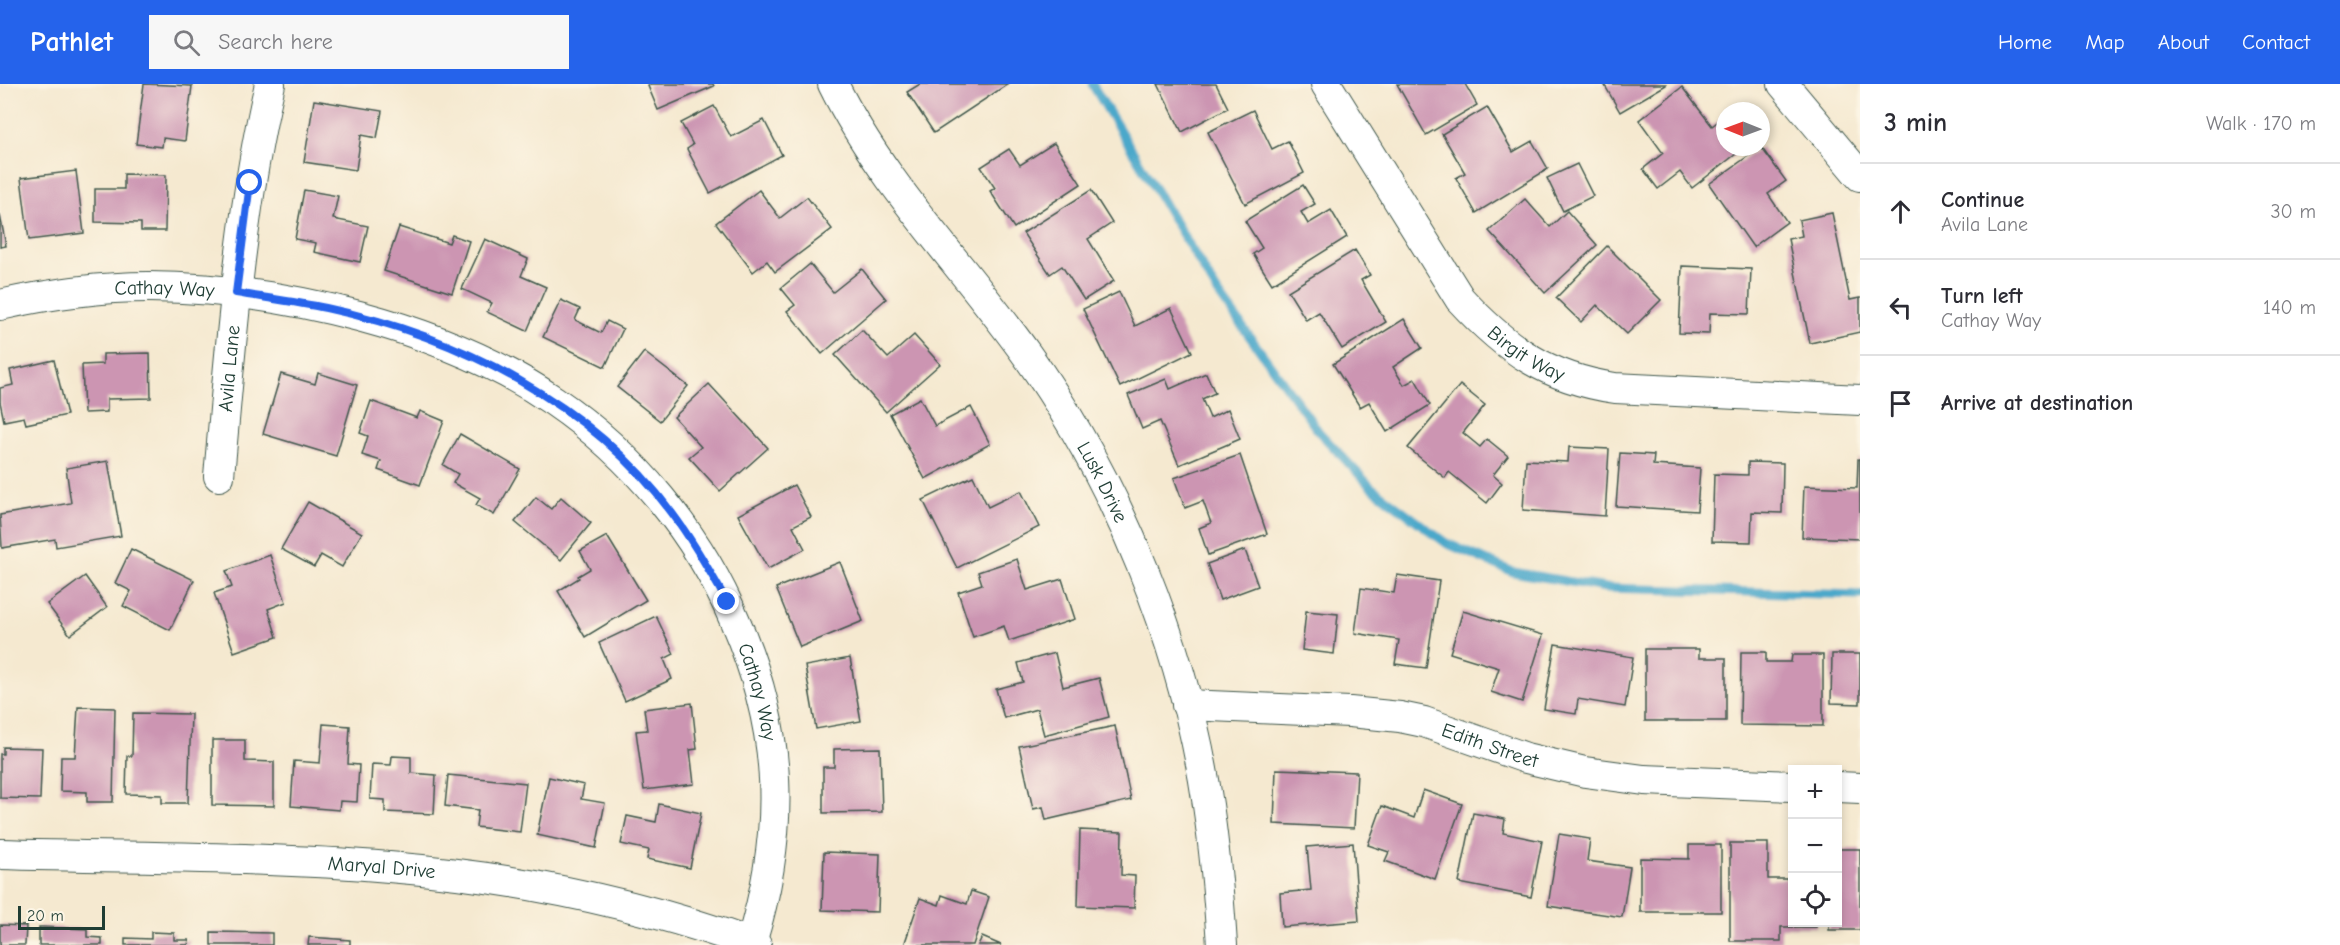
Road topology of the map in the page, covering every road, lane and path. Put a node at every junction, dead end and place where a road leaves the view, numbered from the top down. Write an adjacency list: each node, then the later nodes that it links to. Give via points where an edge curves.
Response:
1 (270, 84): 6 (street, Avila Lane, via 250,183)
2 (833, 84): 10 (street, Lusk Drive, via 909,204 984,295 1071,423 1139,562)
3 (1326, 84): 8 (street, Birgit Way, via 1460,299 1488,329 1520,354 1556,373 1615,388)
4 (1783, 84): 5 (street)
5 (1860, 176)
6 (236, 293): 7 (street, Cathay Way, via 150,287 105,289); 9 (street, Avila Lane); 15 (street, Cathay Way, via 327,308 411,332 508,374 554,401 597,434 671,511 701,555 744,641 772,748 772,858)
7 (0, 305)
8 (1860, 400)
9 (219, 476)
10 (1187, 705): 11 (street, Edith Street, via 1400,717 1526,758 1584,772 1644,780); 16 (street, Lusk Drive, via 1208,803)
11 (1788, 786)
12 (1842, 788): 13 (street)
13 (1860, 788)
14 (0, 854): 15 (street, Maryal Drive, via 305,862 467,875 594,898)
15 (754, 944)
16 (1222, 945)

